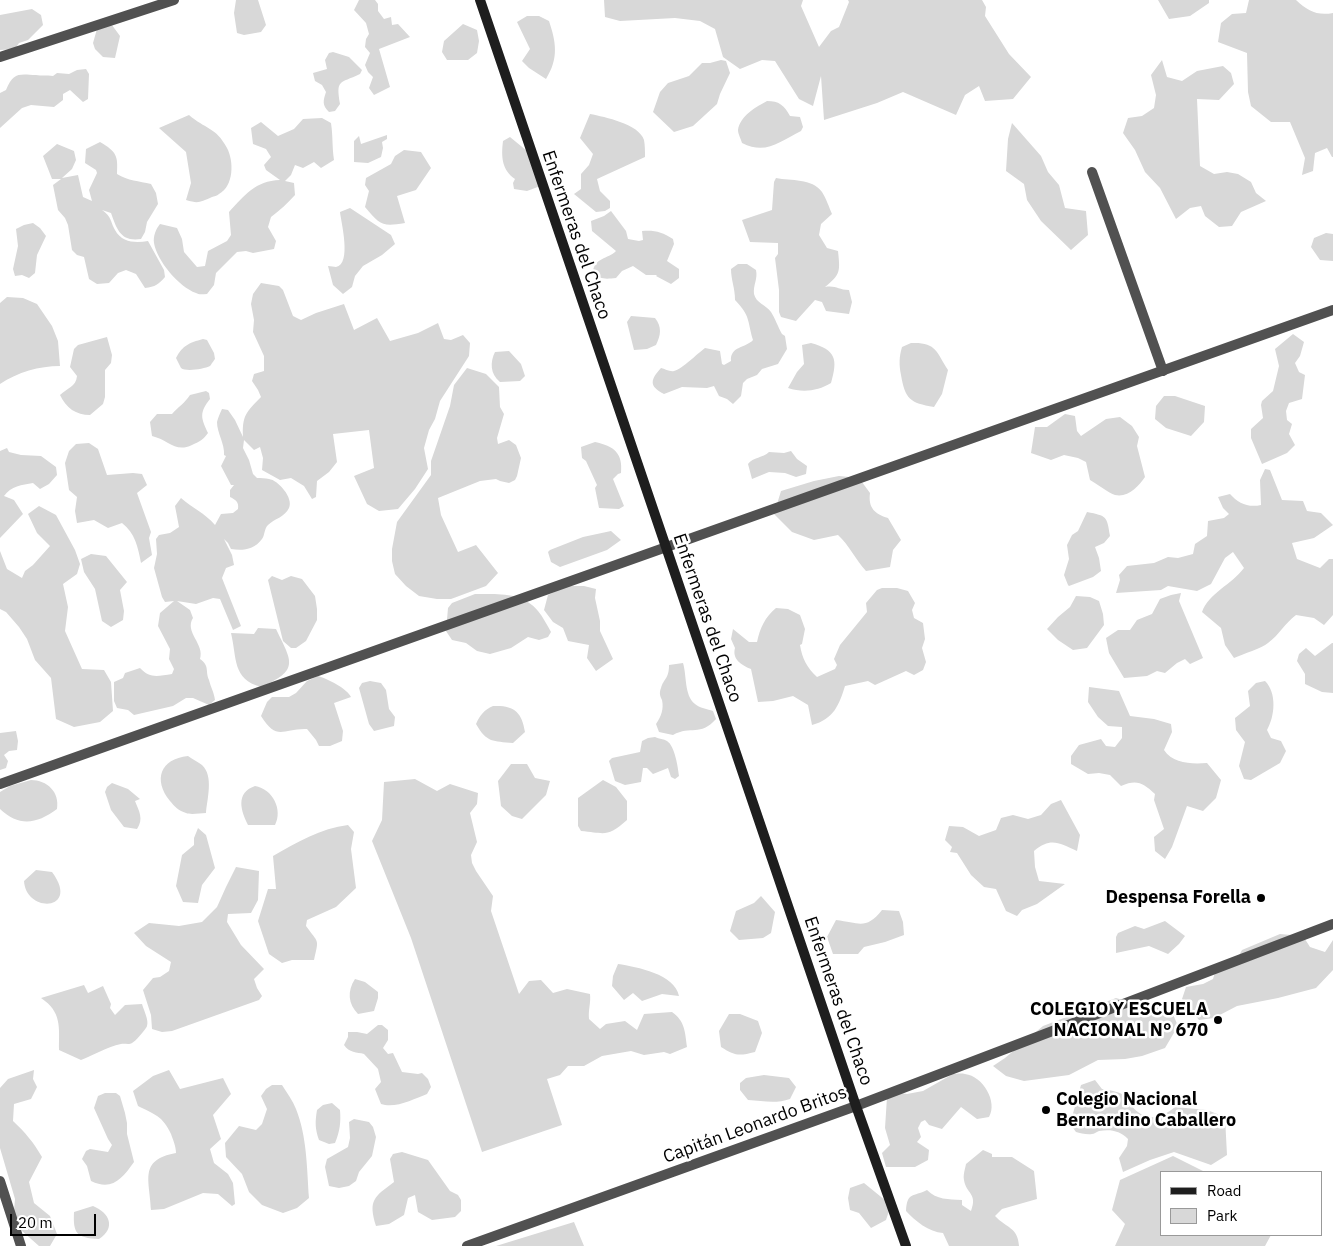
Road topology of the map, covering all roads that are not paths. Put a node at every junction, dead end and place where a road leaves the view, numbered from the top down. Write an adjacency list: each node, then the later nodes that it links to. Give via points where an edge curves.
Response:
1 (174, 0): 3 (street)
2 (480, 0): 7 (main road, Enfermeras del Chaco)
3 (0, 57)
4 (1092, 172): 6 (street)
5 (1333, 310): 6 (street)
6 (1163, 371): 7 (street)
7 (666, 547): 8 (street); 10 (main road, Enfermeras del Chaco)
8 (0, 784)
9 (1333, 924): 10 (street, Capitán Leonardo Britos)
10 (856, 1106): 13 (street, Capitán Leonardo Britos); 14 (main road, Enfermeras del Chaco)
11 (0, 1181): 12 (street)
12 (21, 1246)
13 (467, 1246)
14 (906, 1246)

